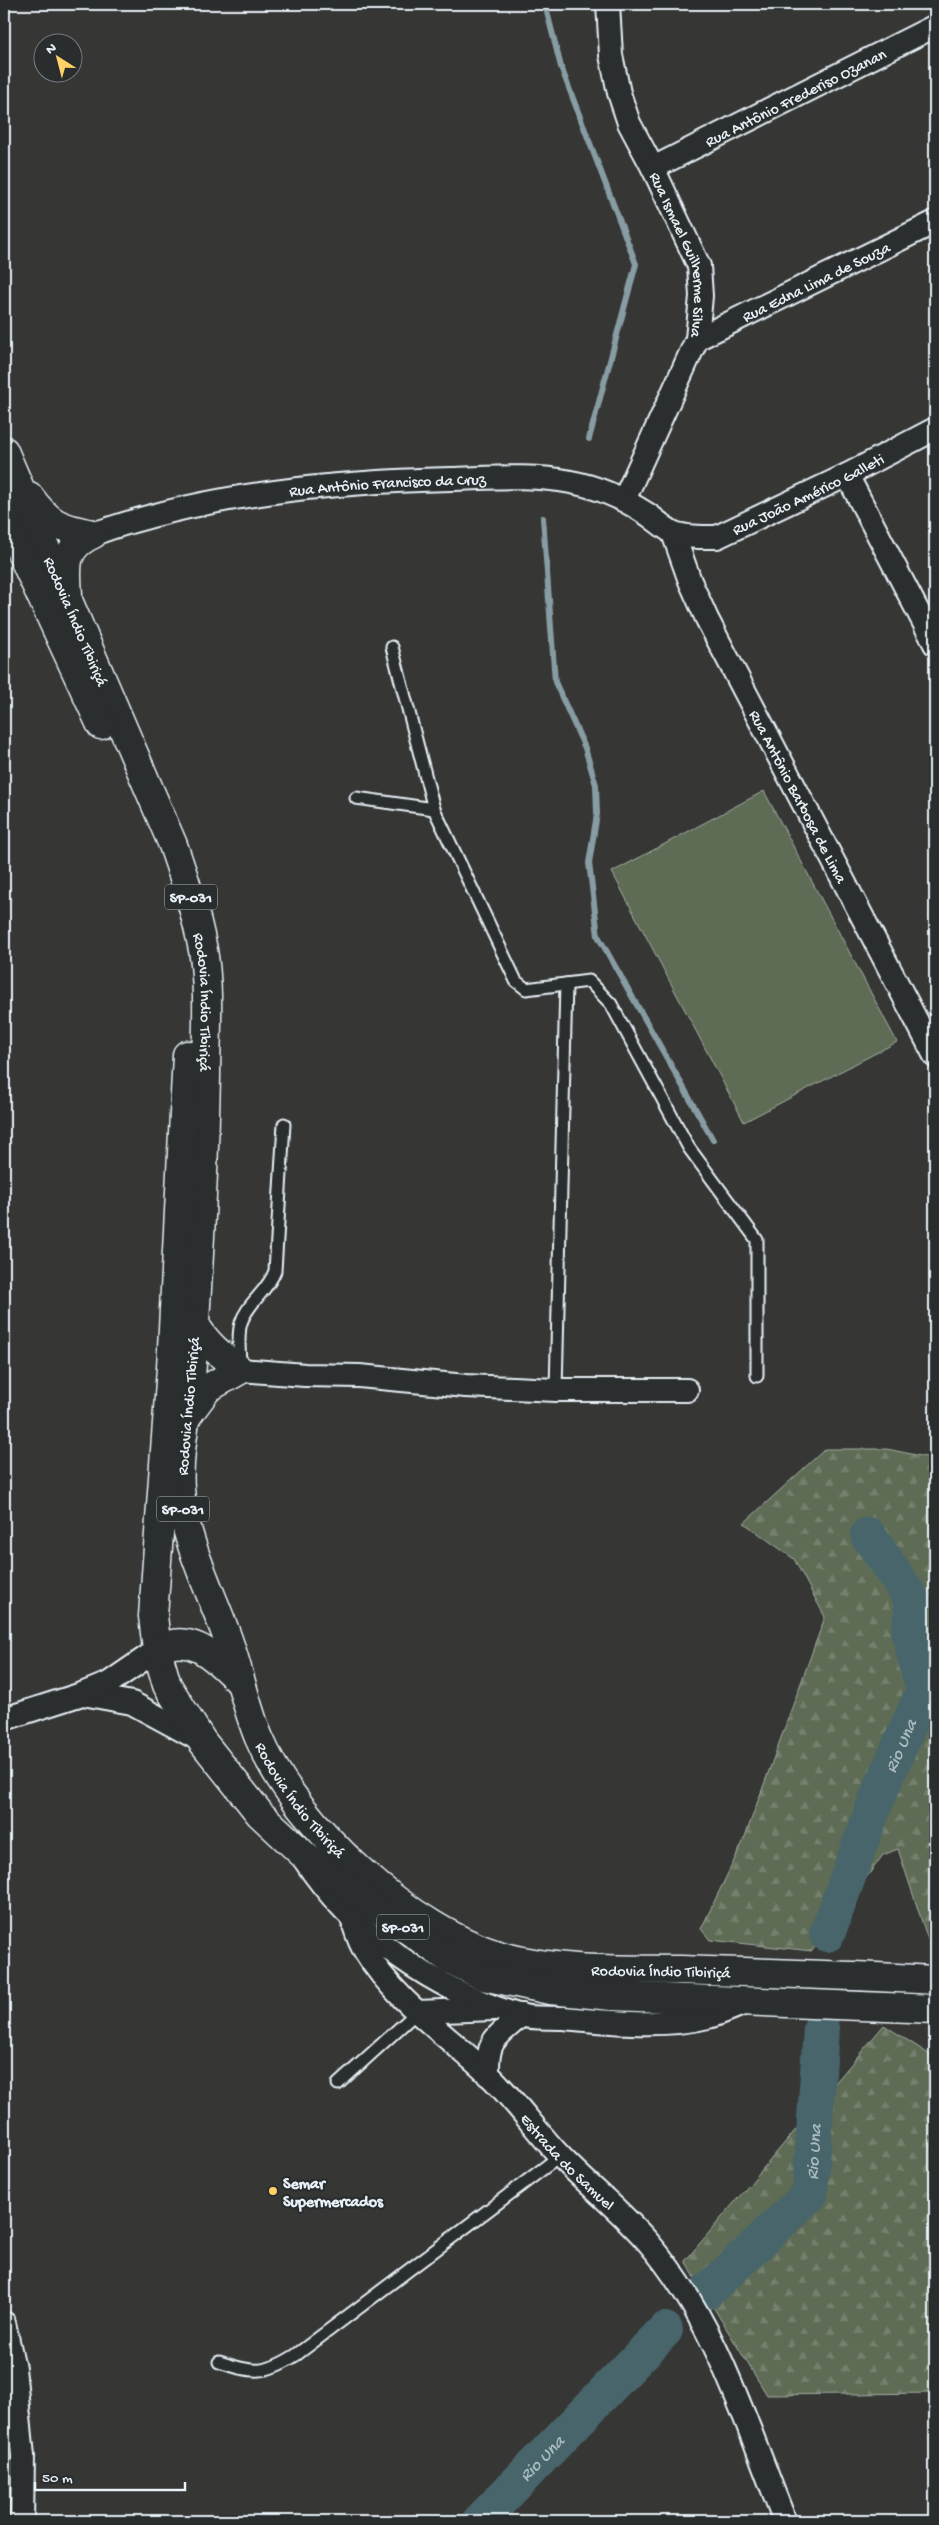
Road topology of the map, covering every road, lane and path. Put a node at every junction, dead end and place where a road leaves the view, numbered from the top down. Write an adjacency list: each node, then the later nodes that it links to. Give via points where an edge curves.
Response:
1 (608, 4): 3 (street, Rua Ismael Guilherme Silva, via 611,55 619,93 629,123)
2 (935, 26): 3 (street, Rua Antônio Frederiso Ozanan)
3 (653, 168): 5 (street, Rua Ismael Guilherme Silva, via 699,266 701,311)
4 (935, 222): 5 (street, Rua Edna Lima de Souza)
5 (697, 339): 9 (street, Rua Ismael Guilherme Silva)
6 (935, 430): 8 (street, Rua João Américo Galleti)
7 (7, 460): 12 (highway, via 42,514 66,529); 13 (highway, Rodovia Índio Tibiriçá / SP-031)
8 (847, 475): 11 (street, Rua João Américo Galleti, via 717,537); 14 (street)
9 (624, 500): 11 (street, Rua Antônio Francisco da Cruz); 12 (street, Rua Antônio Francisco da Cruz, via 570,481 525,478 380,481 253,494 146,517)
10 (4, 516): 27 (highway, Rodovia Índio Tibiriçá / SP-031, via 110,743 165,872 179,922 188,976 187,1068 172,1368 153,1616)
11 (673, 533): 19 (street, Rua Antônio Barbosa de Lima, via 707,619)
12 (93, 534): 13 (highway, via 72,548 66,570 68,596)
13 (83, 639): 21 (highway, Rodovia Índio Tibiriçá / SP-031, via 172,845 192,899 204,954 207,1004 205,1114)
14 (934, 639)
15 (392, 647): 17 (lane)
16 (356, 798): 17 (lane)
17 (434, 809): 18 (lane, via 516,981 526,989)
18 (566, 984): 23 (lane, via 589,981 611,1004 689,1148 757,1240); 24 (lane)
19 (935, 1056)
20 (284, 1124): 22 (lane, via 275,1271 266,1290 247,1311 242,1322)
21 (195, 1324): 22 (highway, via 214,1350); 26 (highway, Rodovia Índio Tibiriçá / SP-031)
22 (240, 1370): 24 (street); 26 (highway, via 208,1388)
23 (757, 1376)
24 (556, 1390): 25 (street)
25 (687, 1390)
26 (186, 1417): 28 (highway, Rodovia Índio Tibiriçá / SP-031, via 180,1485 183,1513)
27 (157, 1650): 28 (highway, via 168,1644 184,1643 199,1647); 29 (street, via 109,1683); 31 (highway, Rodovia Índio Tibiriçá / SP-031, via 167,1685)
28 (243, 1684): 34 (highway, Rodovia Índio Tibiriçá / SP-031, via 258,1737 282,1783 316,1827 403,1905 447,1933 482,1950 526,1961 592,1968 791,1972)
29 (82, 1694): 30 (street); 31 (street, via 132,1703)
30 (4, 1719)
31 (202, 1741): 32 (highway, Rodovia Índio Tibiriçá / SP-031, via 260,1814)
32 (300, 1852): 33 (street, via 321,1885); 35 (highway, Rodovia Índio Tibiriçá / SP-031, via 426,1944 483,1976 550,1990 612,1996)
33 (351, 1916): 37 (street, Estrada do Samuel, via 364,1950 380,1974); 38 (street, via 395,1952 440,1981)
34 (935, 1980)
35 (751, 2001): 36 (highway, Rodovia Índio Tibiriçá / SP-031); 38 (street, via 707,2017 675,2021 602,2023)
36 (935, 2009)
37 (417, 2012): 38 (street); 39 (street, Estrada do Samuel); 40 (lane)
38 (512, 2012): 39 (street, via 492,2041 488,2053)
39 (488, 2074): 41 (street, Estrada do Samuel)
40 (338, 2084)
41 (560, 2156): 43 (lane, via 276,2368 252,2372); 45 (street, Estrada do Samuel, via 648,2242 675,2278 730,2382)
42 (4, 2323): 44 (street, via 14,2368 23,2456)
43 (219, 2362)
44 (22, 2521)
45 (785, 2521)

